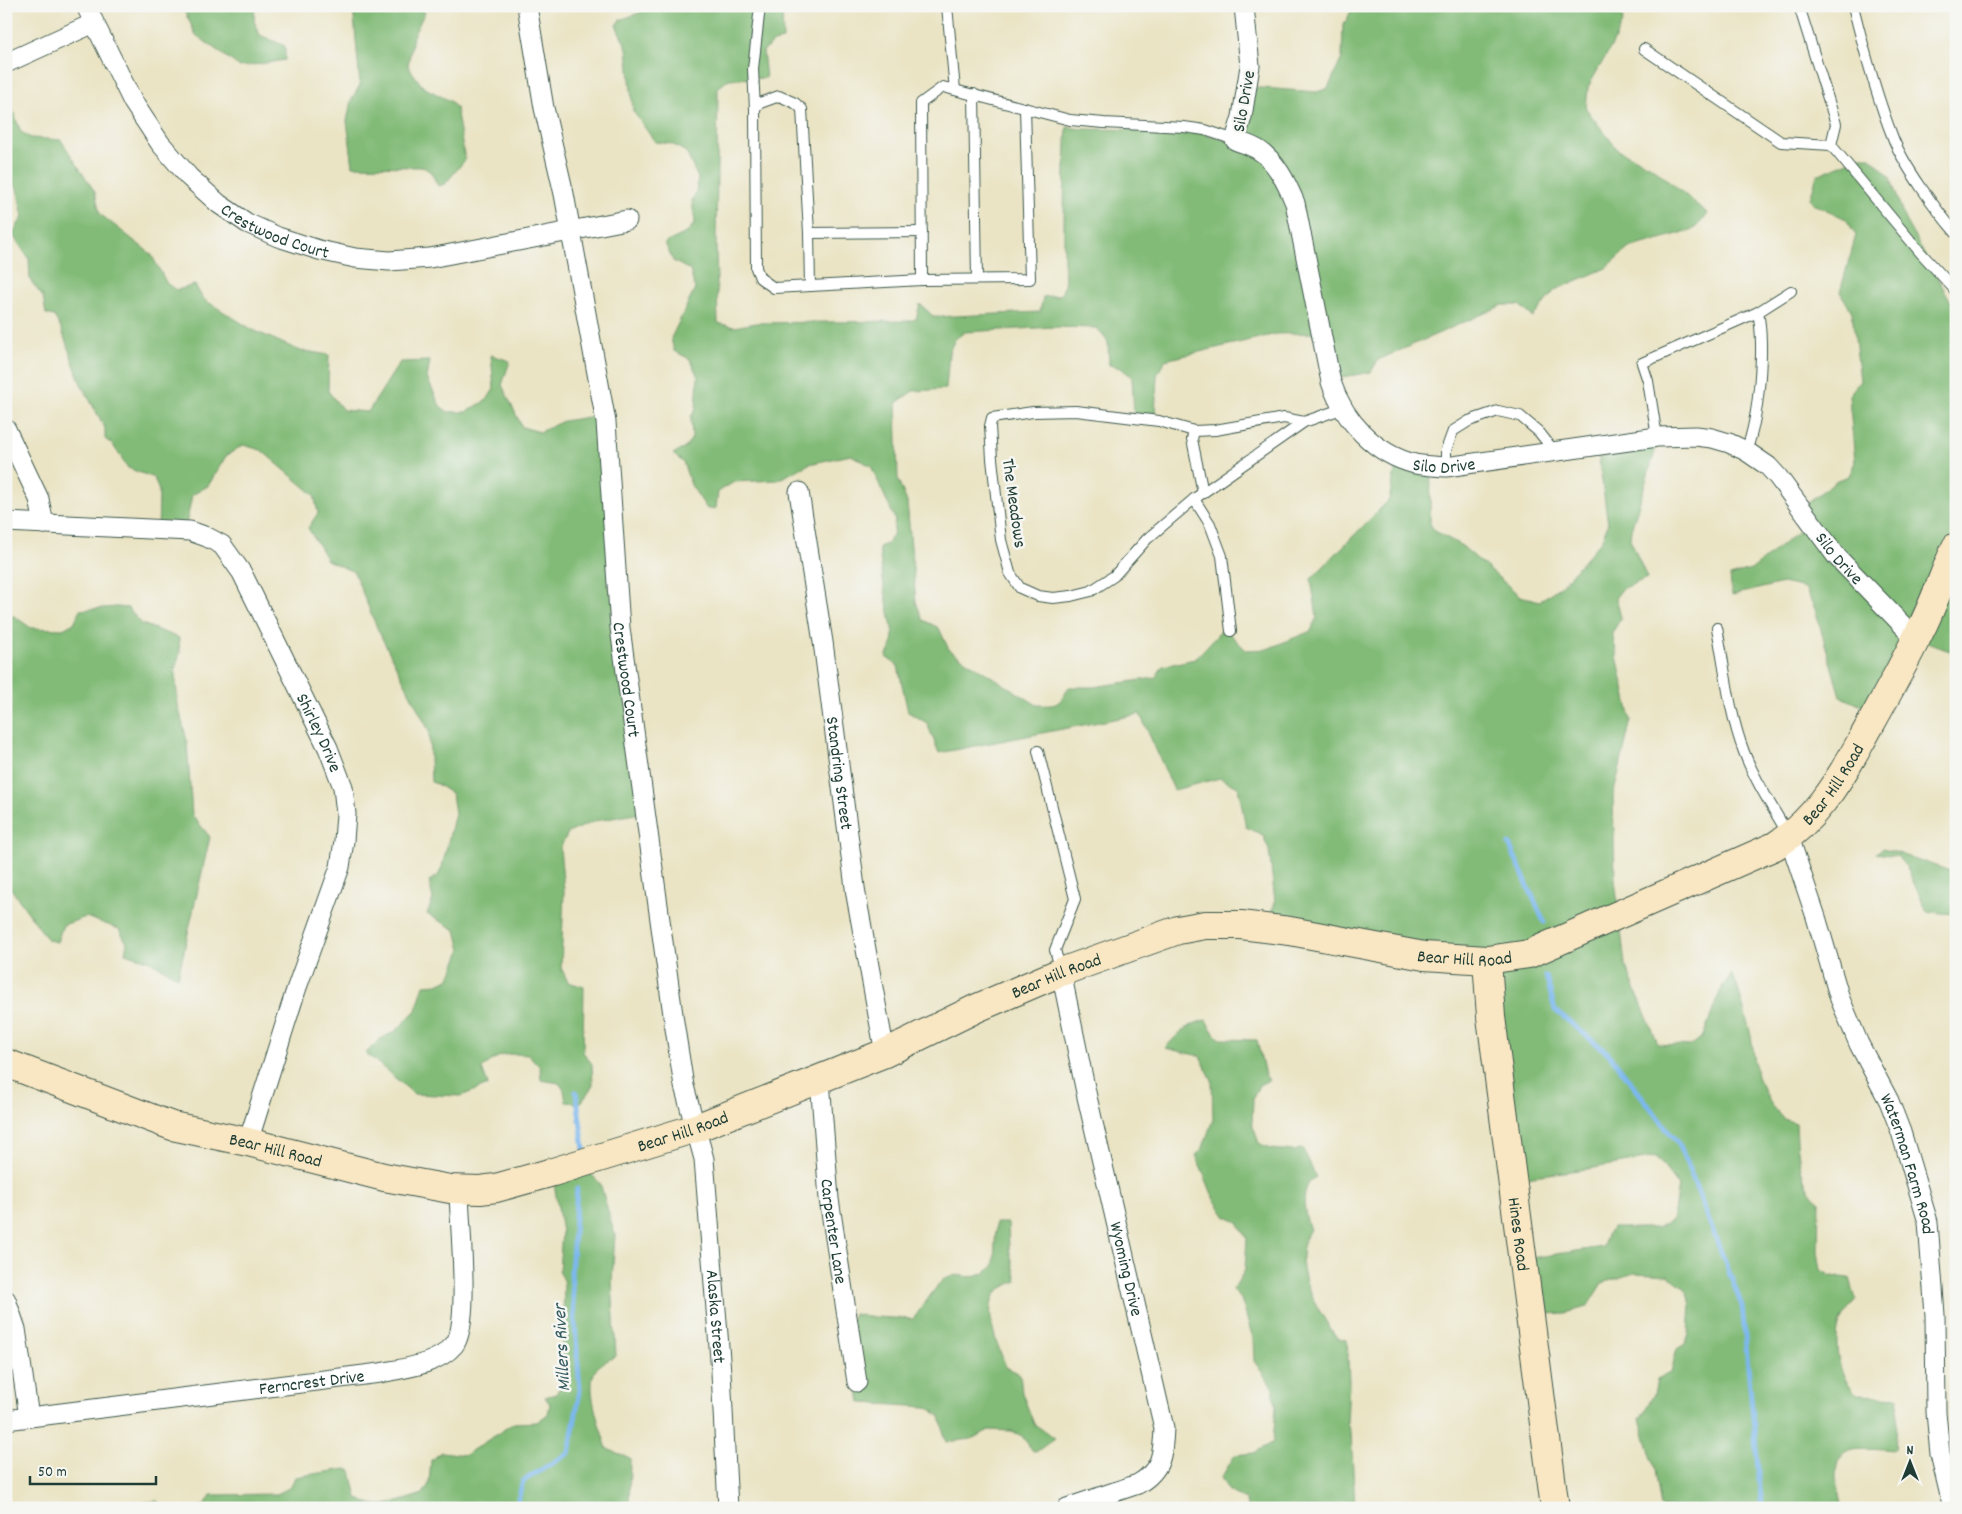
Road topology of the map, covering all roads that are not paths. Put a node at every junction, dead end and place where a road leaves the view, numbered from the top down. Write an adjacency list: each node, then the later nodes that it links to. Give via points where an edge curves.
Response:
1 (527, 6): 17 (street, Crestwood Court, via 544,108)
2 (760, 6): 12 (lane, via 753,70)
3 (948, 6): 10 (lane)
4 (1244, 6): 14 (street, Silo Drive, via 1250,66)
5 (1799, 6): 15 (lane, via 1836,124)
6 (1853, 6): 20 (lane, via 1870,72 1894,139 1915,176)
7 (90, 14): 9 (street); 17 (street, Crestwood Court, via 133,102 160,143 189,177 219,204 247,223 278,237 355,258 389,261 430,258)
8 (1644, 49): 15 (lane, via 1780,142)
9 (6, 63)
10 (955, 90): 11 (lane); 18 (lane, via 943,87 921,103)
11 (974, 94): 13 (lane); 21 (lane)
12 (755, 108): 19 (lane, via 779,96 802,109); 23 (lane, via 756,268 760,278 774,288)
13 (1025, 108): 14 (lane, via 1070,120 1205,130); 21 (lane, via 1030,279)
14 (1235, 140): 27 (street, Silo Drive, via 1258,150 1274,165 1296,203 1331,382)
15 (1831, 145): 25 (lane)
16 (627, 220): 17 (street, Crestwood Court)
17 (572, 231): 50 (street, Crestwood Court, via 606,422 620,628 674,1022 684,1086)
18 (922, 232): 19 (lane); 22 (lane)
19 (809, 233): 23 (lane)
20 (1956, 233)
21 (977, 279): 22 (lane)
22 (922, 280): 23 (lane)
23 (810, 286)
24 (1791, 291): 26 (lane)
25 (1956, 291)
26 (1758, 312): 31 (lane, via 1642,363); 33 (lane, via 1760,360 1753,434)
27 (1344, 408): 28 (lane, The Meadows); 34 (street, Silo Drive, via 1366,438 1388,455 1416,464)
28 (1304, 422): 30 (lane, The Meadows, via 1284,418); 36 (lane, The Meadows)
29 (6, 428): 38 (street, via 39,499)
30 (1194, 431): 36 (lane); 36 (lane, The Meadows, via 1159,421 1076,411 1004,415 992,418 990,426 1001,540 1010,573 1020,588 1038,596 1053,598 1091,591 1114,576 1148,539)
31 (1657, 438): 32 (street, Silo Drive); 33 (street, Silo Drive, via 1712,438)
32 (1554, 451): 34 (street, Silo Drive); 34 (lane, via 1520,416 1498,411 1469,421 1453,431 1446,450)
33 (1746, 451): 42 (street, Silo Drive, via 1778,477 1837,557)
34 (1446, 467)
35 (798, 492): 47 (street, Standring Street, via 824,642 856,895)
36 (1198, 496): 41 (lane, via 1222,556)
37 (6, 522): 38 (street, Shirley Drive)
38 (44, 524): 51 (street, Shirley Drive, via 190,531 222,545 242,573 328,748 343,787 346,814 340,868 296,990)
39 (1956, 547): 42 (street, Bear Hill Road)
40 (1717, 628): 44 (lane, via 1743,750)
41 (1231, 631)
42 (1916, 639): 44 (street, Bear Hill Road, via 1850,762 1826,798)
43 (1038, 751): 46 (lane, via 1075,899 1055,950)
44 (1789, 837): 45 (street, Bear Hill Road, via 1539,950); 60 (street, Waterman Farm Road, via 1840,999 1901,1132 1928,1222 1935,1315 1936,1412 1940,1454)
45 (1487, 960): 46 (street, Bear Hill Road, via 1424,956 1274,929 1205,925 1153,938); 59 (street, Hines Road, via 1491,1017)
46 (1062, 972): 47 (street, Bear Hill Road, via 977,1008); 58 (street, Wyoming Drive, via 1087,1097 1164,1428 1160,1460 1148,1478)
47 (885, 1053): 49 (street, Bear Hill Road)
48 (6, 1062): 51 (street, Bear Hill Road, via 172,1126)
49 (820, 1080): 50 (street, Bear Hill Road); 54 (street, Carpenter Lane, via 829,1199)
50 (696, 1128): 52 (street, Bear Hill Road, via 496,1188); 57 (street, Alaska Street, via 704,1159)
51 (248, 1142): 52 (street, Bear Hill Road, via 384,1177)
52 (459, 1190): 55 (street, Ferncrest Drive, via 461,1331 455,1344 431,1360 380,1373)
53 (6, 1300): 55 (street, via 16,1329)
54 (857, 1382)
55 (28, 1417): 56 (street, Ferncrest Drive)
56 (6, 1420)
57 (728, 1508)
58 (1067, 1508)
59 (1555, 1508)
60 (1953, 1508)

